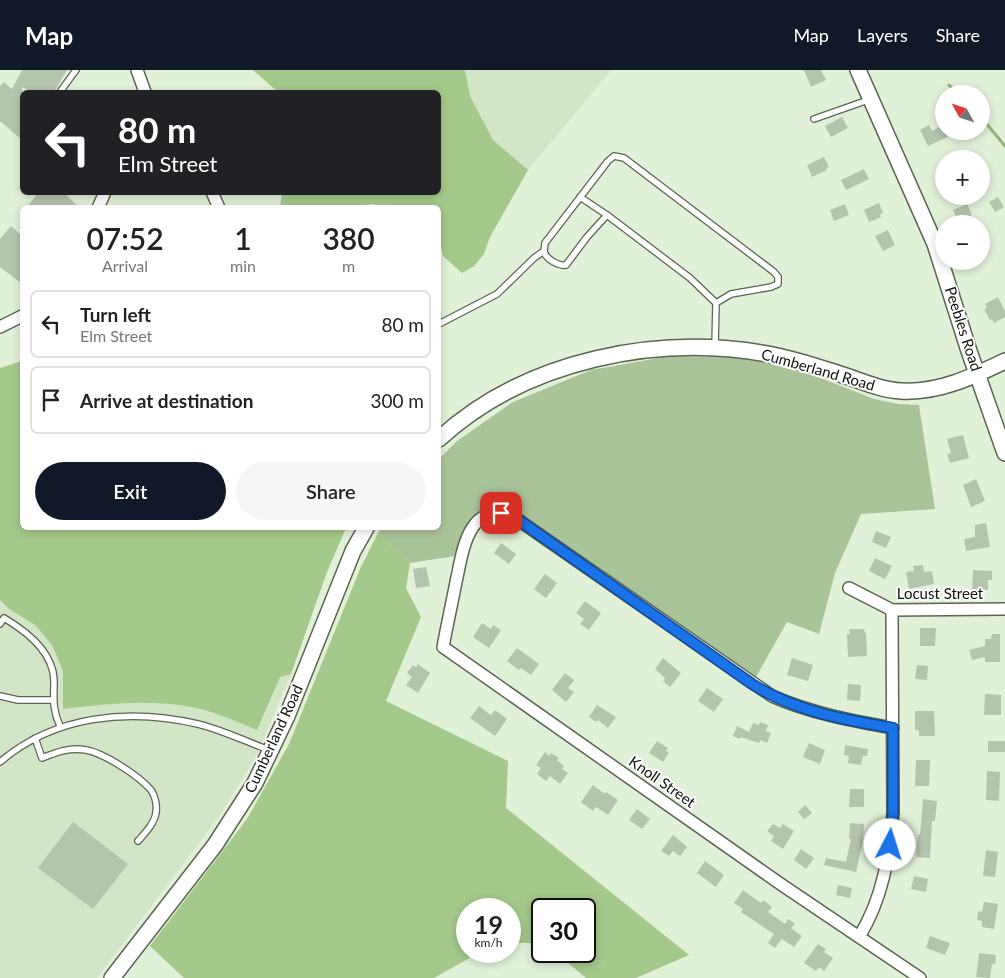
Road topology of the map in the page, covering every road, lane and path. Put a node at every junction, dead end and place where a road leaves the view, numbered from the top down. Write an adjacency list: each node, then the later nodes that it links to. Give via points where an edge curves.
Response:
1 (76, 70): 4 (lane)
2 (137, 70): 5 (street)
3 (858, 70): 6 (street, Peebles Road)
4 (61, 90)
5 (144, 90)
6 (871, 99): 7 (lane); 17 (street, Peebles Road, via 935,244)
7 (814, 119)
8 (580, 197): 9 (lane); 10 (lane, via 545,243); 11 (lane, via 608,161 614,156 624,158 778,278 778,284 771,287 731,294)
9 (607, 215): 10 (lane, via 566,265 557,264); 11 (lane, via 690,278)
10 (544, 251): 13 (lane, via 496,294)
11 (716, 303): 15 (lane)
12 (20, 317): 14 (street)
13 (441, 323)
14 (0, 327)
15 (715, 347): 17 (street, Cumberland Road, via 775,355 900,391 930,389); 18 (street, Cumberland Road, via 652,349 568,367 506,392)
16 (1005, 361): 17 (street, Cumberland Road)
17 (978, 375): 19 (street, Peebles Road)
18 (441, 437)
19 (1005, 452)
20 (365, 530): 30 (street, Cumberland Road, via 353,551)
21 (849, 588): 23 (street, Locust Street)
22 (1005, 609): 23 (street, Locust Street)
23 (892, 610): 28 (street)
24 (0, 624): 26 (lane, via 4,618 29,634 46,655 54,678)
25 (0, 696): 26 (lane, via 18,700)
26 (53, 700): 27 (lane)
27 (60, 726): 29 (lane); 30 (lane, via 107,717 171,719 223,731)
28 (893, 728): 33 (street, via 893,813 888,862 877,900); 33 (street, Knoll Street, via 802,708 772,696 507,514 488,515 476,522 464,541 443,646)
29 (35, 738): 31 (lane); 32 (lane, via 42,758 66,750 101,754 151,790 156,812)
30 (272, 752): 34 (street, Cumberland Road, via 229,825)
31 (0, 762)
32 (138, 841)
33 (859, 937): 35 (street, Knoll Street)
34 (112, 978)
35 (920, 978)

